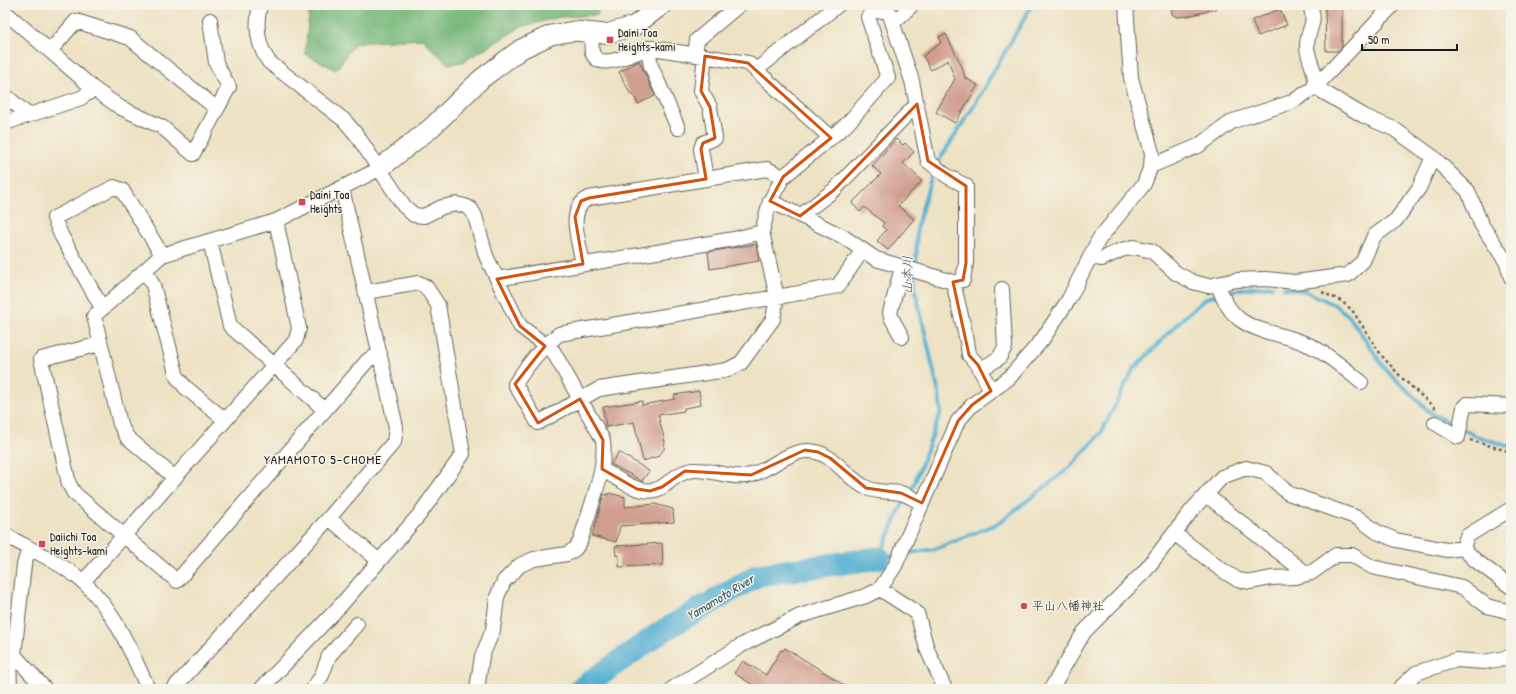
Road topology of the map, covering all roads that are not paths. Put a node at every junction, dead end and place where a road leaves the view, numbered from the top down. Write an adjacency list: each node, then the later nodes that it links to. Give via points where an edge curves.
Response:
1 (260, 5): 28 (street, via 257,17 258,40 269,62 344,120)
2 (662, 5): 12 (street, via 634,26 606,34)
3 (740, 5): 15 (street, via 696,40)
4 (838, 5): 16 (street)
5 (912, 5): 11 (street)
6 (1126, 5): 27 (street, via 1131,78 1152,153)
7 (1310, 5): 17 (street, via 1314,18 1307,45 1316,76)
8 (1393, 5): 17 (street)
9 (5, 12): 14 (street)
10 (210, 20): 21 (street, via 216,63 229,87)
11 (893, 23): 20 (street); 25 (street, via 889,12 880,10 872,12 868,17 888,78)
12 (592, 33): 13 (street, via 592,50 595,58 603,62 613,62); 28 (street, via 574,31 550,35 521,49 481,79 431,128)
13 (648, 48): 15 (street); 24 (street, via 652,66)
14 (50, 51): 18 (street); 21 (street, via 76,20 130,38)
15 (700, 56): 16 (street, via 748,63); 30 (street, via 701,91 710,107 715,138 703,143 701,149)
16 (756, 70): 25 (street)
17 (1315, 87): 26 (street, via 1364,116 1394,129); 27 (street, via 1292,102 1233,121 1198,146)
18 (94, 89): 21 (street, via 121,108 162,127 193,154); 22 (street, via 81,98)
19 (5, 95): 22 (street)
20 (917, 104): 33 (street, via 834,190); 45 (street, via 928,161 947,176 966,186 966,263 963,280)
21 (217, 109)
22 (28, 115): 23 (street)
23 (5, 123)
24 (678, 128)
25 (831, 138): 29 (street)
26 (1433, 157): 43 (street, via 1468,191 1481,224 1507,263); 46 (street, via 1419,188 1396,220 1374,236 1362,261 1348,275 1302,281 1236,280)
27 (1151, 166): 39 (street, via 1144,184 1099,239)
28 (379, 169): 31 (street); 44 (street, via 404,206 414,216 424,216 442,207 456,204 471,210)
29 (784, 177): 30 (street, via 767,169); 32 (street)
30 (706, 179): 40 (street, via 582,201 575,217)
31 (342, 188): 34 (street); 48 (street)
32 (770, 201): 33 (street); 35 (street)
33 (800, 216): 37 (street, via 842,236)
34 (276, 221): 36 (street); 55 (street, via 299,328 296,340)
35 (762, 232): 40 (street); 49 (street)
36 (210, 240): 38 (street); 55 (street, via 230,326)
37 (862, 251): 42 (street, via 876,259); 49 (street, via 838,286)
38 (162, 255): 41 (street); 50 (street, via 122,190 114,187 54,218)
39 (1090, 256): 46 (street, via 1102,259 1134,247 1152,251 1176,274 1193,282 1208,286); 58 (street, via 1069,299 1042,340 1009,378)
40 (583, 264): 44 (street)
41 (145, 270): 50 (street); 62 (street, via 153,285 177,377)
42 (915, 270): 45 (street); 51 (street, via 890,313)
43 (1511, 277)
44 (496, 279): 53 (street, via 520,326)
45 (953, 282): 56 (street, via 969,355)
46 (1218, 284): 57 (street, via 1222,300 1243,323 1310,346 1331,358)
47 (1002, 289): 56 (street, via 1005,347 999,358)
48 (366, 292): 54 (street); 75 (street, via 419,283 426,287 438,305 463,454 419,515)
49 (777, 296): 53 (street, via 559,334); 59 (street, via 773,319 741,363 727,370 598,389)
50 (102, 308): 52 (street, via 94,316)
51 (902, 337)
52 (100, 344): 65 (street, via 120,424 127,437); 72 (street, via 42,360 72,489)
53 (545, 346): 59 (street, via 552,351); 59 (street, via 522,371 515,384 538,423)
54 (380, 354): 61 (street, via 368,360); 69 (street, via 396,428 394,442)
55 (274, 365): 61 (street); 62 (street)
56 (980, 370): 58 (street)
57 (1361, 382)
58 (991, 390): 67 (street, via 972,404 958,421)
59 (580, 399): 64 (street, via 603,440 605,451)
60 (1511, 406): 63 (street, via 1467,404 1464,407 1458,437)
61 (325, 410): 72 (street, via 177,580)
62 (225, 420): 65 (street)
63 (1435, 423)
64 (602, 469): 67 (street, via 637,489 650,491 662,487 685,471 751,475 806,450 830,458 866,488 902,493); 90 (street, via 580,542 575,549 567,554 534,559 520,565 504,581 497,597 494,630 482,656)
65 (175, 478): 72 (street)
66 (1206, 495): 70 (street); 74 (street, via 1222,477 1246,468 1266,473 1288,493 1358,518 1377,532 1396,540 1448,550); 76 (street)
67 (922, 503): 79 (street, via 895,566)
68 (1511, 509): 74 (street, via 1467,536)
69 (329, 518): 75 (street); 87 (street)
70 (1174, 534): 76 (street, via 1238,580 1252,582); 93 (street, via 1145,571 1084,632)
71 (5, 535): 73 (street)
72 (124, 535): 77 (street)
73 (29, 548): 77 (street, via 70,571); 82 (street)
74 (1463, 548): 78 (street, via 1474,560)
75 (379, 561): 88 (street, via 341,606)
76 (1307, 574): 80 (street, via 1336,555 1352,555 1372,568 1462,587 1487,606)
77 (83, 582): 86 (street, via 95,593 128,645)
78 (1511, 587)
79 (880, 589): 91 (street, via 794,620 742,645); 92 (street, via 917,613 926,649)
80 (1511, 612)
81 (357, 624): 89 (street, via 329,656 322,675)
82 (9, 655): 84 (street); 85 (street)
83 (1511, 657): 94 (street, via 1484,662 1456,660 1416,673)
84 (10, 689)
85 (46, 689)
86 (148, 689)
87 (173, 689)
88 (261, 689)
89 (312, 689)
90 (477, 689)
91 (672, 689)
92 (945, 689)
93 (1051, 689)
94 (1399, 689)

